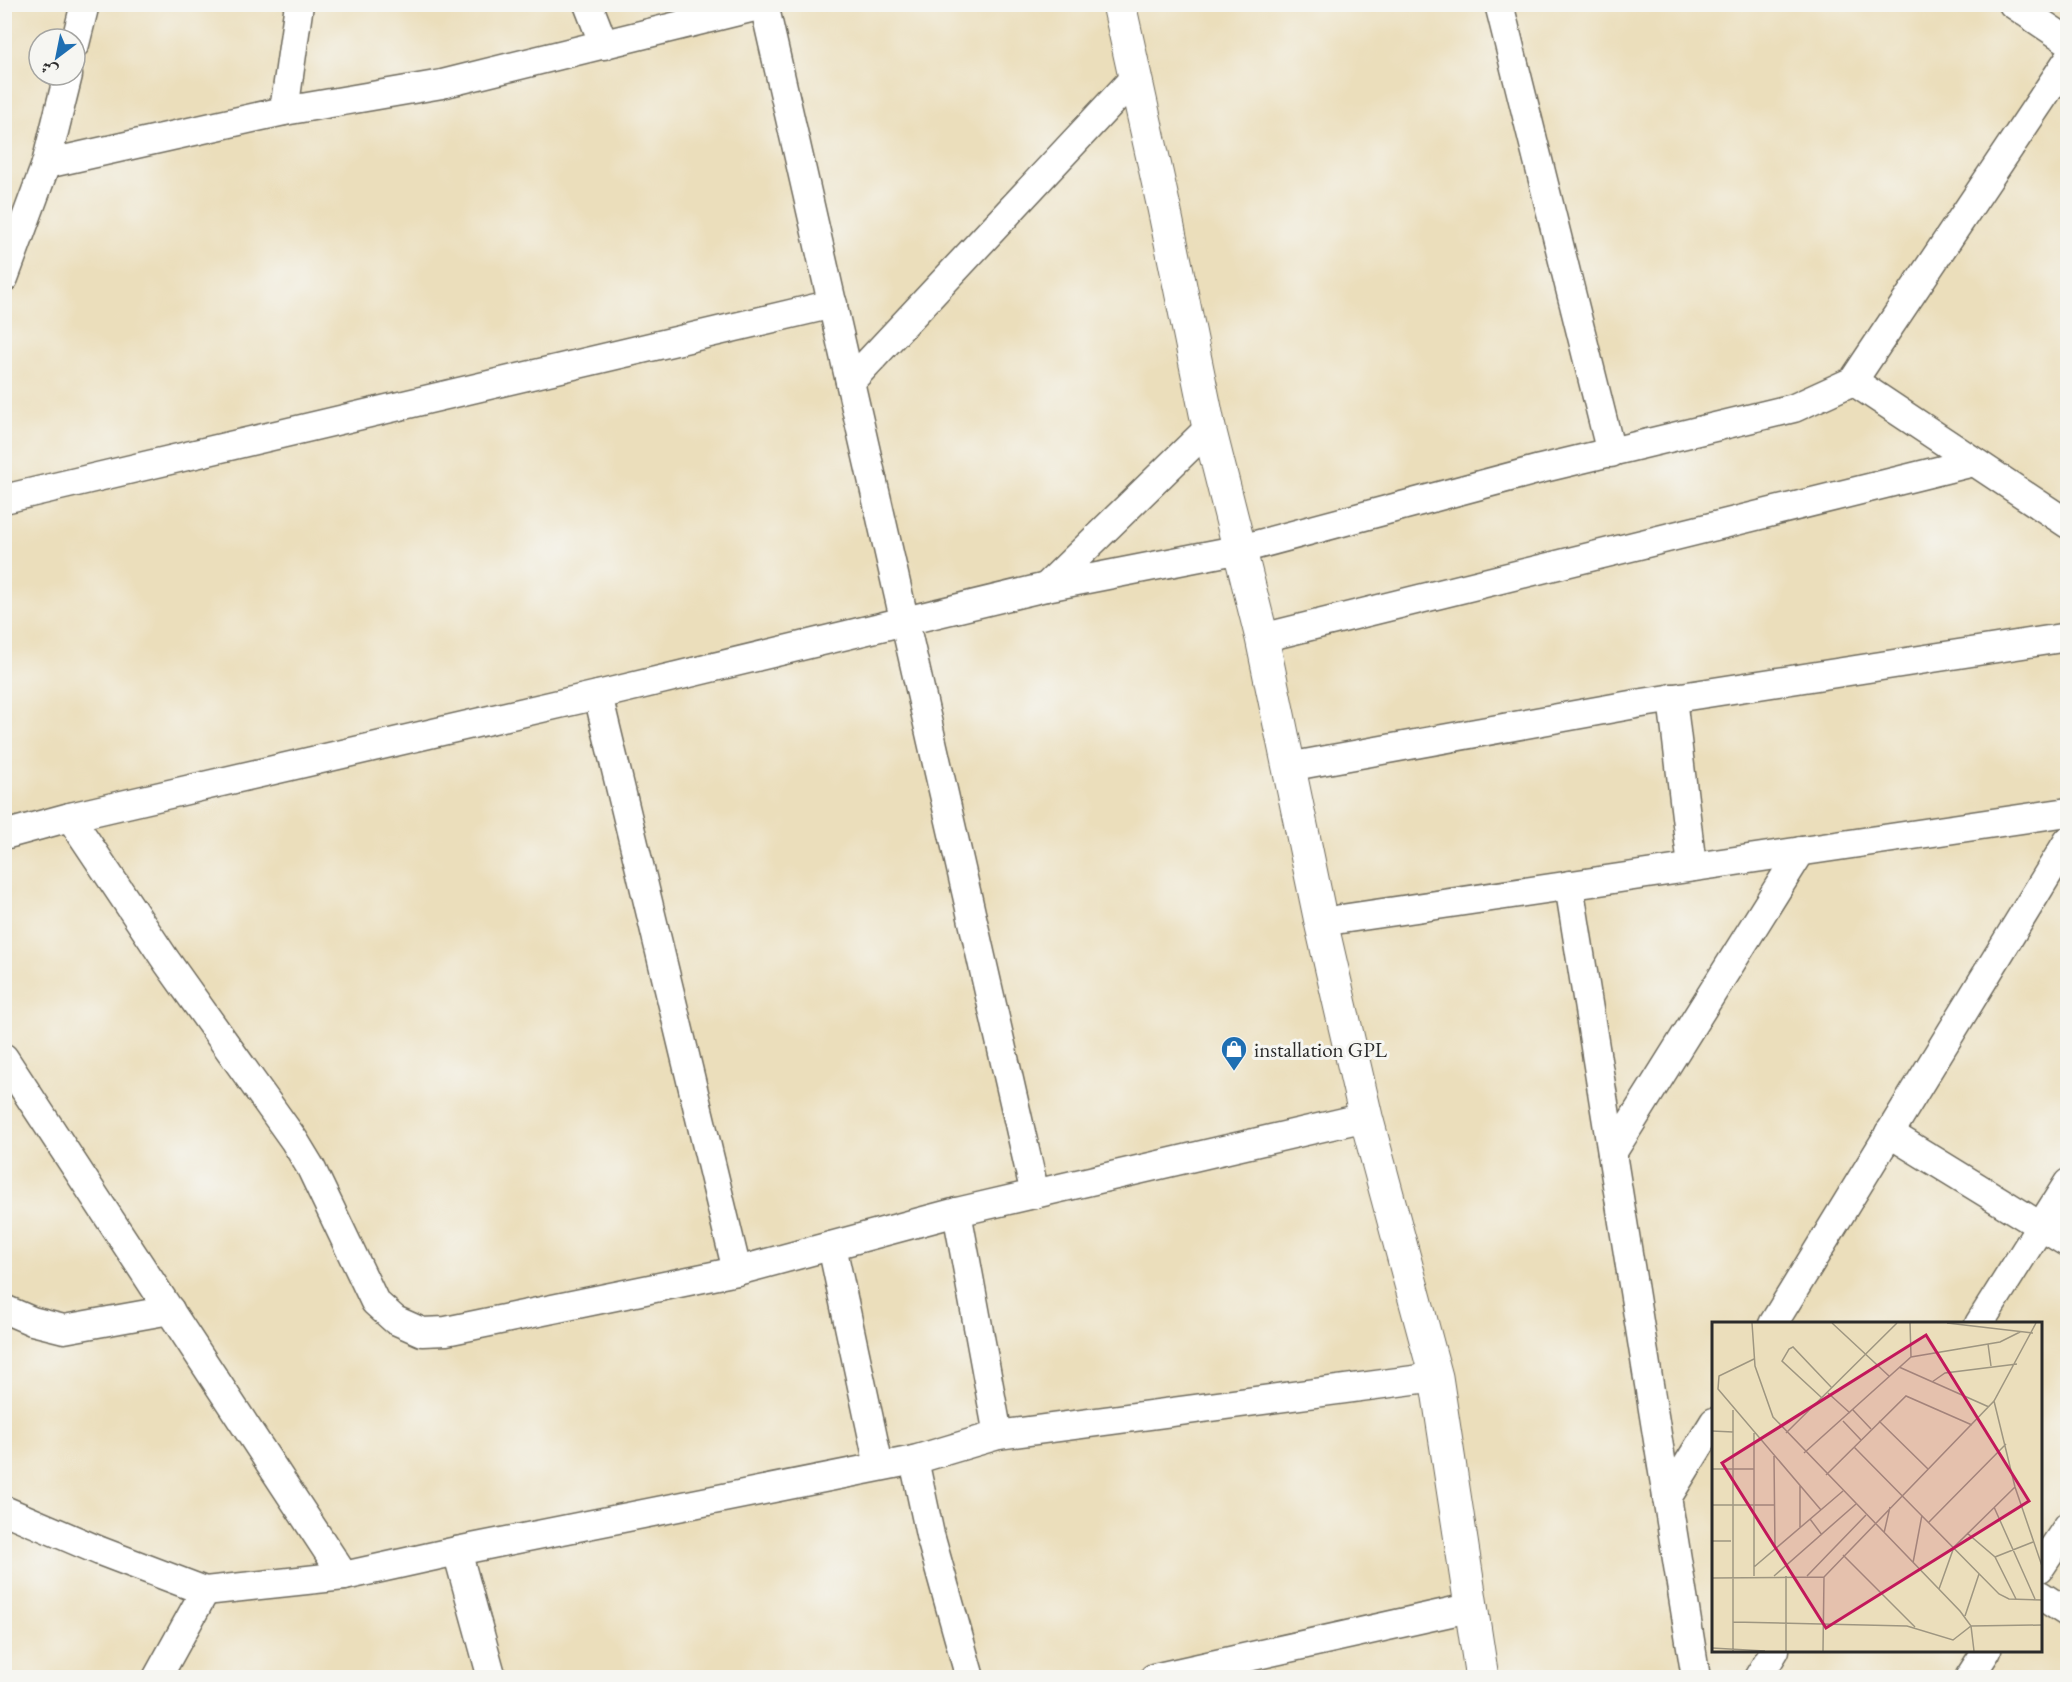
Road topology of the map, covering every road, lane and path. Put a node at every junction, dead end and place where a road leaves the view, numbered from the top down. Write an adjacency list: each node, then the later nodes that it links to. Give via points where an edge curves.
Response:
1 (85, 4): 8 (street)
2 (298, 4): 14 (street)
3 (588, 4): 10 (street)
4 (1119, 4): 12 (main road)
5 (1499, 4): 21 (street)
6 (2013, 4): 9 (street)
7 (765, 5): 10 (street); 17 (street)
8 (79, 27)
9 (2067, 41)
10 (604, 45): 14 (street, via 442,84)
11 (2067, 60): 18 (street)
12 (1135, 76): 19 (street); 20 (main road)
13 (65, 87): 15 (street)
14 (284, 111): 15 (street)
15 (46, 164): 16 (street)
16 (4, 278)
17 (833, 304): 19 (street); 23 (street)
18 (1853, 381): 21 (street, via 1794,408); 22 (street)
19 (850, 382): 27 (street)
20 (1209, 428): 25 (main road); 26 (street)
21 (1611, 453): 25 (street)
22 (1974, 462): 24 (street); 29 (street)
23 (4, 499)
24 (2067, 524)
25 (1240, 549): 26 (street); 29 (main road)
26 (1046, 587): 27 (street)
27 (905, 620): 30 (street); 46 (street)
28 (2067, 637): 31 (street)
29 (1262, 638): 32 (main road)
30 (598, 695): 34 (street); 51 (street)
31 (1672, 698): 32 (street); 38 (street)
32 (1288, 767): 40 (main road)
33 (2067, 812): 37 (street)
34 (70, 817): 35 (street); 51 (street, via 294,1140 375,1302 395,1320 422,1332 446,1331)
35 (4, 835)
36 (2067, 841): 43 (street)
37 (1801, 851): 38 (street); 44 (street)
38 (1692, 867): 39 (street)
39 (1569, 885): 40 (street); 44 (street)
40 (1321, 922): 42 (main road)
41 (4, 1058): 53 (street)
42 (1366, 1117): 46 (street); 56 (main road)
43 (1889, 1133): 48 (street); 54 (street)
44 (1612, 1153): 61 (street)
45 (2067, 1182): 48 (street)
46 (1035, 1194): 47 (street)
47 (957, 1212): 50 (street); 58 (street)
48 (2040, 1226): 49 (street); 55 (street)
49 (2067, 1243)
50 (832, 1246): 51 (street); 60 (street)
51 (737, 1271)
52 (4, 1309): 53 (street, via 64,1329)
53 (170, 1310): 66 (street)
54 (1774, 1322)
55 (1980, 1322)
56 (1436, 1377): 58 (street); 69 (main road)
57 (1712, 1424): 61 (street)
58 (998, 1435): 59 (street)
59 (914, 1460): 60 (street); 75 (street, via 930,1535)
60 (879, 1466): 64 (street)
61 (1667, 1498): 78 (street)
62 (4, 1510): 67 (street)
63 (2067, 1526): 65 (street)
64 (457, 1551): 66 (street); 74 (street)
65 (2042, 1565)
66 (344, 1576): 67 (street)
67 (205, 1591): 73 (street)
68 (2042, 1596): 70 (street)
69 (1473, 1607): 76 (street); 77 (main road)
70 (2067, 1612)
71 (1774, 1652): 79 (street)
72 (1986, 1652): 80 (street)
73 (157, 1677)
74 (492, 1677)
75 (970, 1677)
76 (1154, 1677)
77 (1482, 1677)
78 (1696, 1677)
79 (1758, 1677)
80 (1969, 1677)

